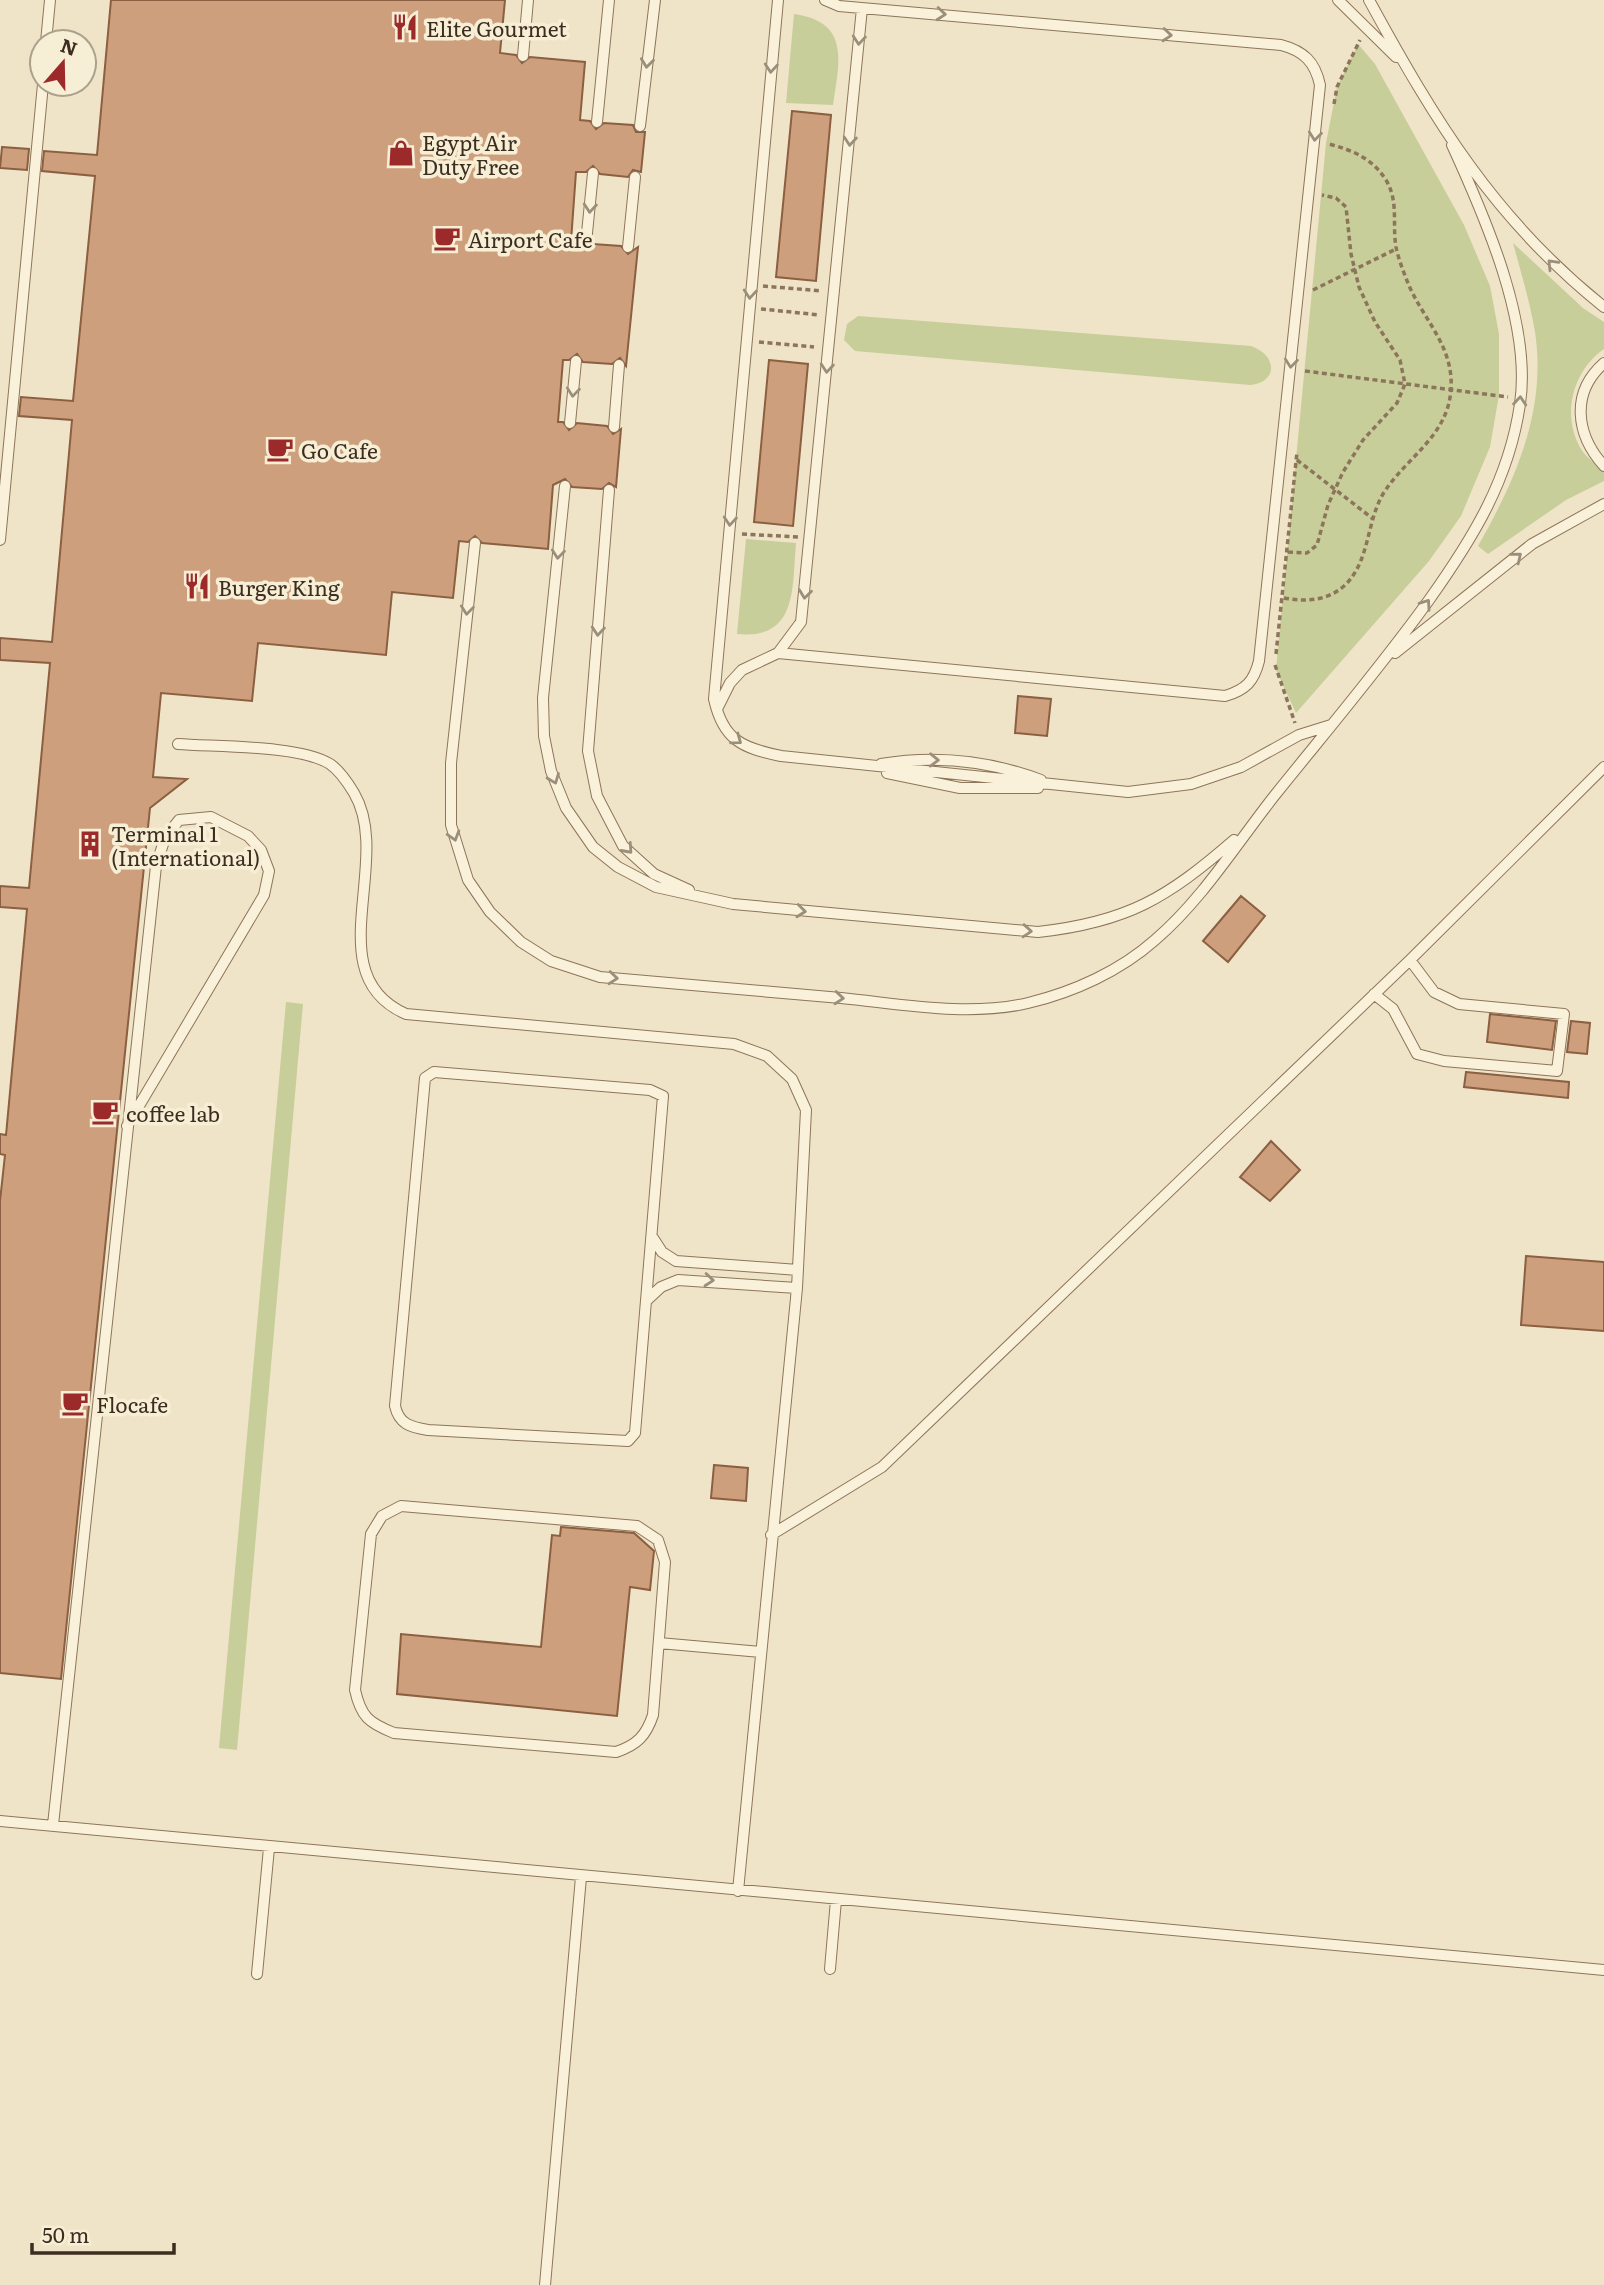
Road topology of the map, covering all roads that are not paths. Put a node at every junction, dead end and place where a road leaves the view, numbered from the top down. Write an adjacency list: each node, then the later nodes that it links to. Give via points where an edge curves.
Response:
1 (50, 0): 10 (lane)
2 (528, 0): 11 (lane)
3 (609, 0): 14 (lane)
4 (655, 0): 15 (lane, one-way to 15)
5 (778, 0): 35 (lane, one-way to 35)
6 (825, 0): 9 (lane)
7 (1338, 0): 12 (lane)
8 (1369, 0): 12 (lane)
9 (862, 8): 33 (lane, one-way to 33, via 801,622); 33 (lane, one-way to 33, via 1281,45 1309,57 1317,70 1321,85 1259,660 1250,684 1226,696)
10 (47, 28)
11 (523, 56)
12 (1409, 74): 16 (lane)
13 (42, 98): 31 (lane)
14 (597, 122)
15 (640, 126)
16 (1452, 145): 21 (lane, one-way to 16, via 1560,272 1510,220); 34 (lane, one-way to 16, via 1489,508 1511,454 1521,399 1519,346 1503,269)
17 (593, 173): 19 (lane, one-way to 19)
18 (635, 177): 20 (lane)
19 (586, 243)
20 (628, 247)
21 (1604, 307)
22 (576, 361): 25 (lane, one-way to 25)
23 (1604, 363): 27 (lane, via 1581,396 1579,421 1587,446)
24 (619, 365): 26 (lane)
25 (570, 423)
26 (614, 427)
27 (1604, 466)
28 (565, 486): 40 (lane, one-way to 40, via 543,698 551,771 566,808 593,847 618,867 656,887)
29 (609, 490): 40 (lane, one-way to 40, via 588,751 597,796 623,846 654,874)
30 (1604, 504): 34 (lane, one-way to 30, via 1532,544)
31 (0, 540)
32 (475, 542): 39 (lane, one-way to 39, via 451,763 451,825 468,880 491,912 521,942 576,971 600,977 961,1009 1026,1003 1082,986 1157,939)
33 (778, 653): 35 (lane, via 742,670)
34 (1387, 660): 36 (lane)
35 (716, 709): 36 (lane, one-way to 36, via 729,735 752,750 1128,792 1191,784 1241,767 1299,735)
36 (1331, 725): 39 (lane)
37 (178, 744): 45 (lane, via 295,753 330,764 348,784 362,807 369,839 362,961 370,986 393,1008 406,1014 734,1044 767,1056 792,1079 806,1110)
38 (1604, 767): 41 (lane)
39 (1250, 826): 40 (lane, one-way to 39, via 1038,932 1089,926 1140,908 1169,891)
40 (733, 904)
41 (1410, 960): 42 (lane); 42 (lane, via 1434,992 1459,1004 1564,1014 1557,1072 1417,1054 1394,1009)
42 (1374, 995): 48 (lane, via 881,1467)
43 (127, 1126): 43 (lane, via 156,866 166,838 179,820 211,817 231,825 261,849 269,872 264,895); 52 (lane)
44 (653, 1238): 45 (lane, via 662,1252 676,1261); 47 (lane); 47 (lane, via 665,1104 658,1091 434,1072 425,1078 395,1406 404,1423 451,1432 628,1441 635,1433)
45 (798, 1270): 46 (lane)
46 (797, 1288): 47 (lane, one-way to 46, via 678,1280); 48 (lane)
47 (647, 1300)
48 (771, 1535): 50 (lane)
49 (659, 1643): 49 (lane, via 663,1550 649,1532 637,1526 401,1506 382,1516 371,1534 355,1690 359,1709 375,1725 394,1733 616,1752 640,1741 649,1728); 50 (lane)
50 (761, 1652): 55 (lane)
51 (0, 1821): 52 (lane)
52 (53, 1825): 53 (lane)
53 (269, 1847): 54 (lane); 59 (lane)
54 (581, 1877): 55 (lane); 60 (lane)
55 (738, 1891): 56 (lane)
56 (836, 1900): 57 (lane); 58 (lane)
57 (830, 1969)
58 (1604, 1970)
59 (257, 1975)
60 (545, 2285)

